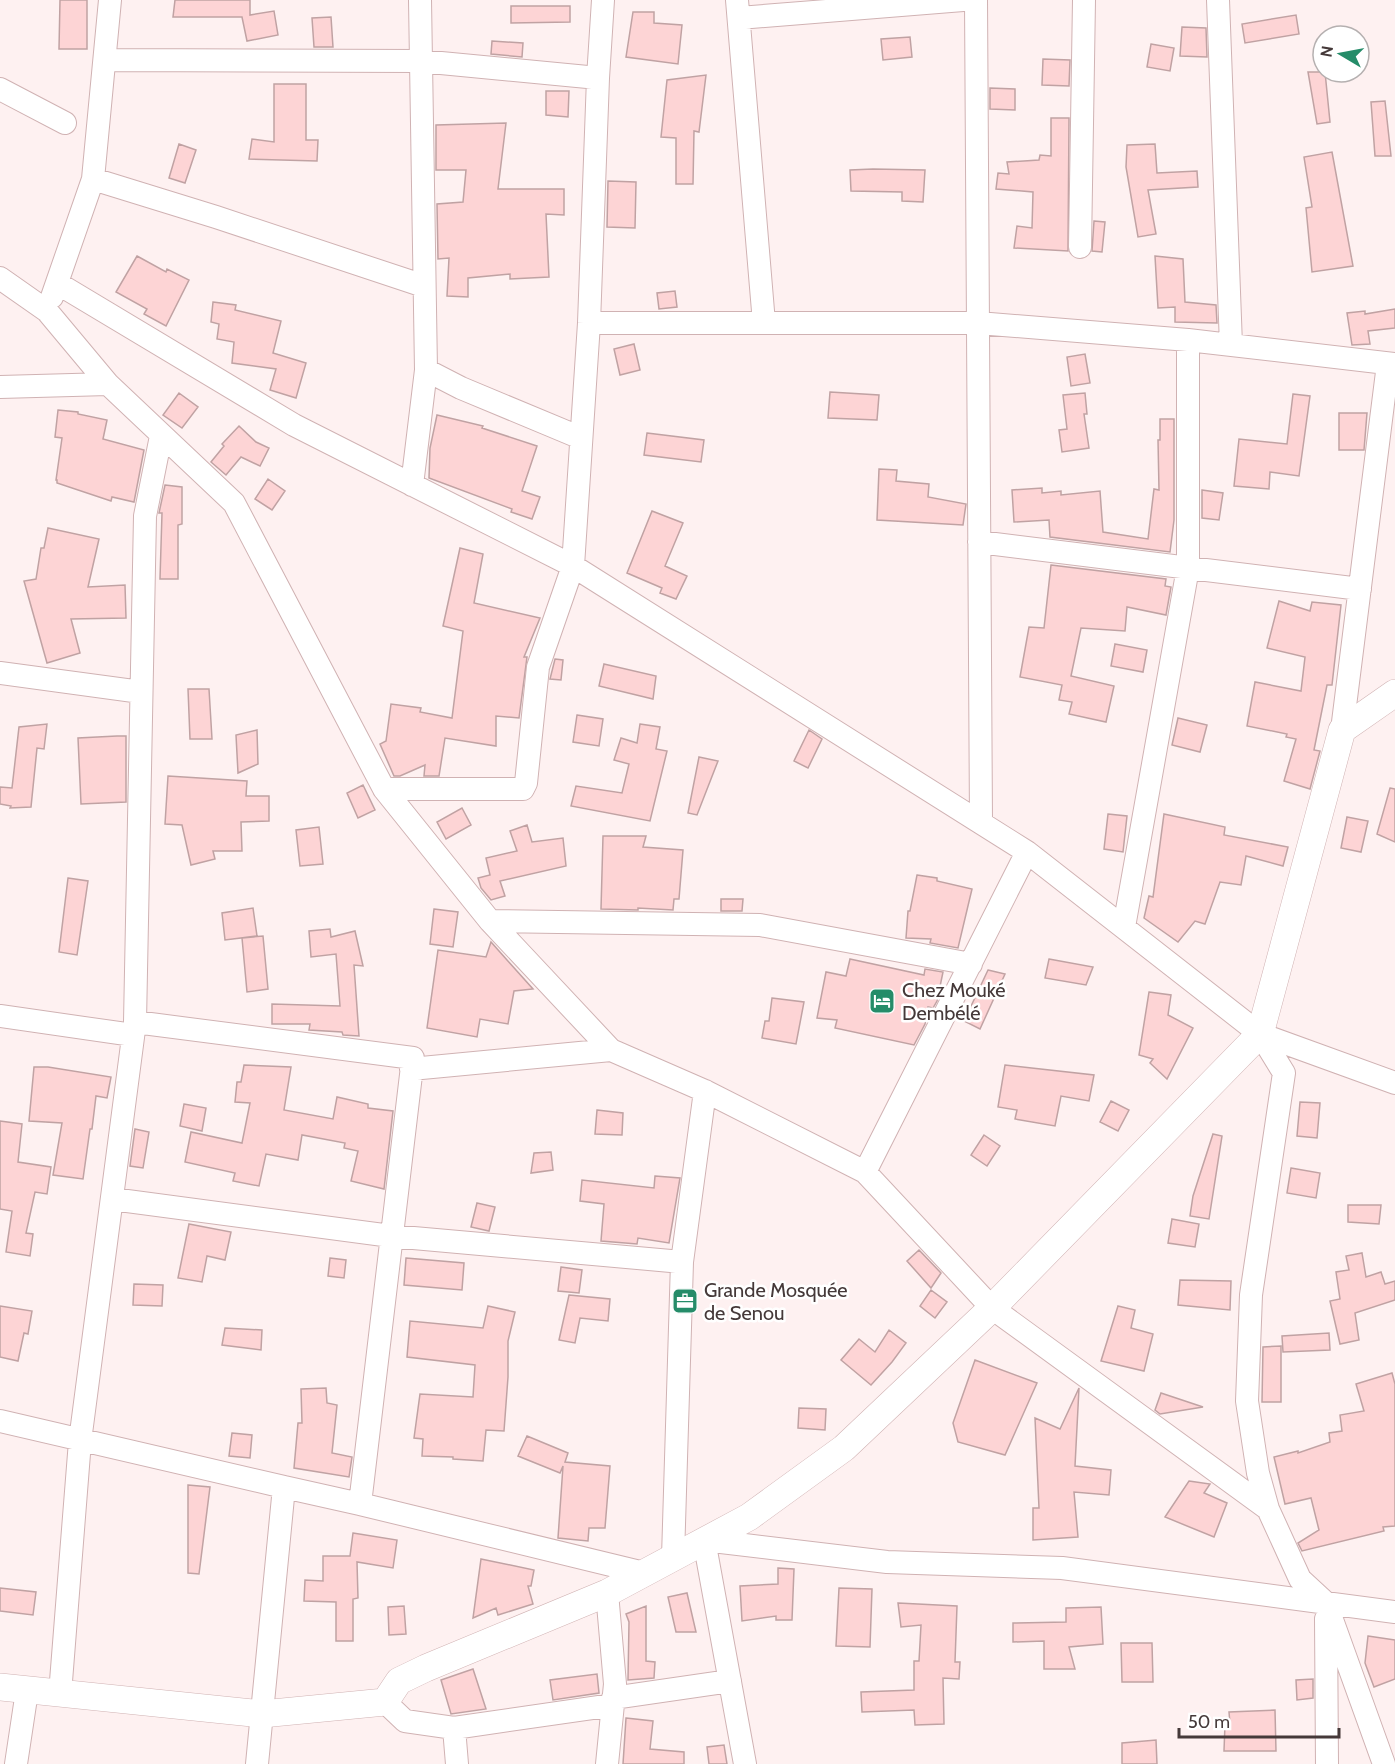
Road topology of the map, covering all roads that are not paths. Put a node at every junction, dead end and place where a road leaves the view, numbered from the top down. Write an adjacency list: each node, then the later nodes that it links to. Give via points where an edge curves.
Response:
1 (110, 0): 10 (street)
2 (420, 0): 11 (street)
3 (603, 0): 12 (street)
4 (963, 0): 9 (street)
5 (976, 0): 23 (street)
6 (1084, 0): 16 (street)
7 (1212, 0): 8 (street)
8 (1218, 0): 25 (street)
9 (738, 9): 22 (street)
10 (105, 60): 11 (street); 15 (street)
11 (420, 61): 12 (street); 19 (street)
12 (598, 78): 21 (street)
13 (0, 89): 14 (street)
14 (65, 123)
15 (93, 179): 18 (street); 19 (street)
16 (1080, 247)
17 (0, 278): 20 (street)
18 (57, 283): 20 (street); 32 (street, via 294,425)
19 (424, 286): 27 (street)
20 (47, 311): 28 (street)
21 (589, 323): 22 (street); 31 (street)
22 (764, 323): 23 (street)
23 (978, 323): 24 (street); 33 (street)
24 (1188, 340): 25 (street); 35 (street)
25 (1231, 345): 26 (street)
26 (1392, 364): 36 (street)
27 (426, 370): 31 (street); 32 (street)
28 (108, 384): 29 (street); 30 (street)
29 (0, 387)
30 (161, 435): 38 (street, via 145,516); 41 (street, via 234,503)
31 (581, 438): 34 (street)
32 (412, 485): 34 (street)
33 (980, 542): 35 (street); 42 (street)
34 (573, 566): 41 (street, via 538,666 526,783 522,789); 42 (street)
35 (1188, 568): 36 (street); 45 (street)
36 (1360, 589): 40 (street)
37 (0, 673): 38 (street)
38 (141, 692): 48 (street)
39 (1395, 693): 40 (street)
40 (1342, 730): 49 (street)
41 (384, 789): 44 (street)
42 (981, 822): 43 (street)
43 (1028, 852): 45 (street); 46 (street)
44 (490, 921): 46 (street, via 760,925); 50 (street)
45 (1124, 927): 49 (street)
46 (971, 964): 54 (street)
47 (0, 1016): 48 (street)
48 (134, 1028): 51 (street, via 413,1058); 55 (street)
49 (1260, 1034): 52 (street); 58 (street); 63 (street, via 1284,1072 1251,1295 1247,1401)
50 (611, 1050): 51 (street); 53 (street)
51 (411, 1070): 56 (street)
52 (1395, 1083)
53 (705, 1091): 54 (street); 57 (street)
54 (865, 1172): 58 (street)
55 (112, 1199): 56 (street); 60 (street)
56 (391, 1236): 57 (street); 62 (street)
57 (682, 1262): 65 (street)
58 (992, 1308): 63 (street); 64 (street, via 844,1448 749,1517)
59 (0, 1421): 60 (street)
60 (80, 1441): 61 (street); 73 (street)
61 (284, 1487): 62 (street); 76 (street)
62 (360, 1504): 66 (street)
63 (1268, 1509): 68 (street, via 1300,1579)
64 (704, 1540): 65 (street); 68 (street, via 887,1562 1062,1568); 70 (street)
65 (673, 1557): 66 (street)
66 (644, 1573): 67 (street)
67 (607, 1593): 74 (street); 75 (street, via 399,1681)
68 (1326, 1603): 69 (street); 83 (street); 84 (street)
69 (1395, 1612)
70 (730, 1681): 74 (street); 82 (street)
71 (0, 1687): 72 (street)
72 (27, 1691): 73 (street); 78 (street)
73 (60, 1694): 76 (street)
74 (613, 1701): 77 (street); 81 (street)
75 (385, 1702): 76 (street); 77 (street, via 405,1721)
76 (262, 1714): 79 (street)
77 (454, 1728): 80 (street)
78 (16, 1764)
79 (257, 1764)
80 (457, 1764)
81 (607, 1764)
82 (745, 1764)
83 (1327, 1764)
84 (1384, 1764)

